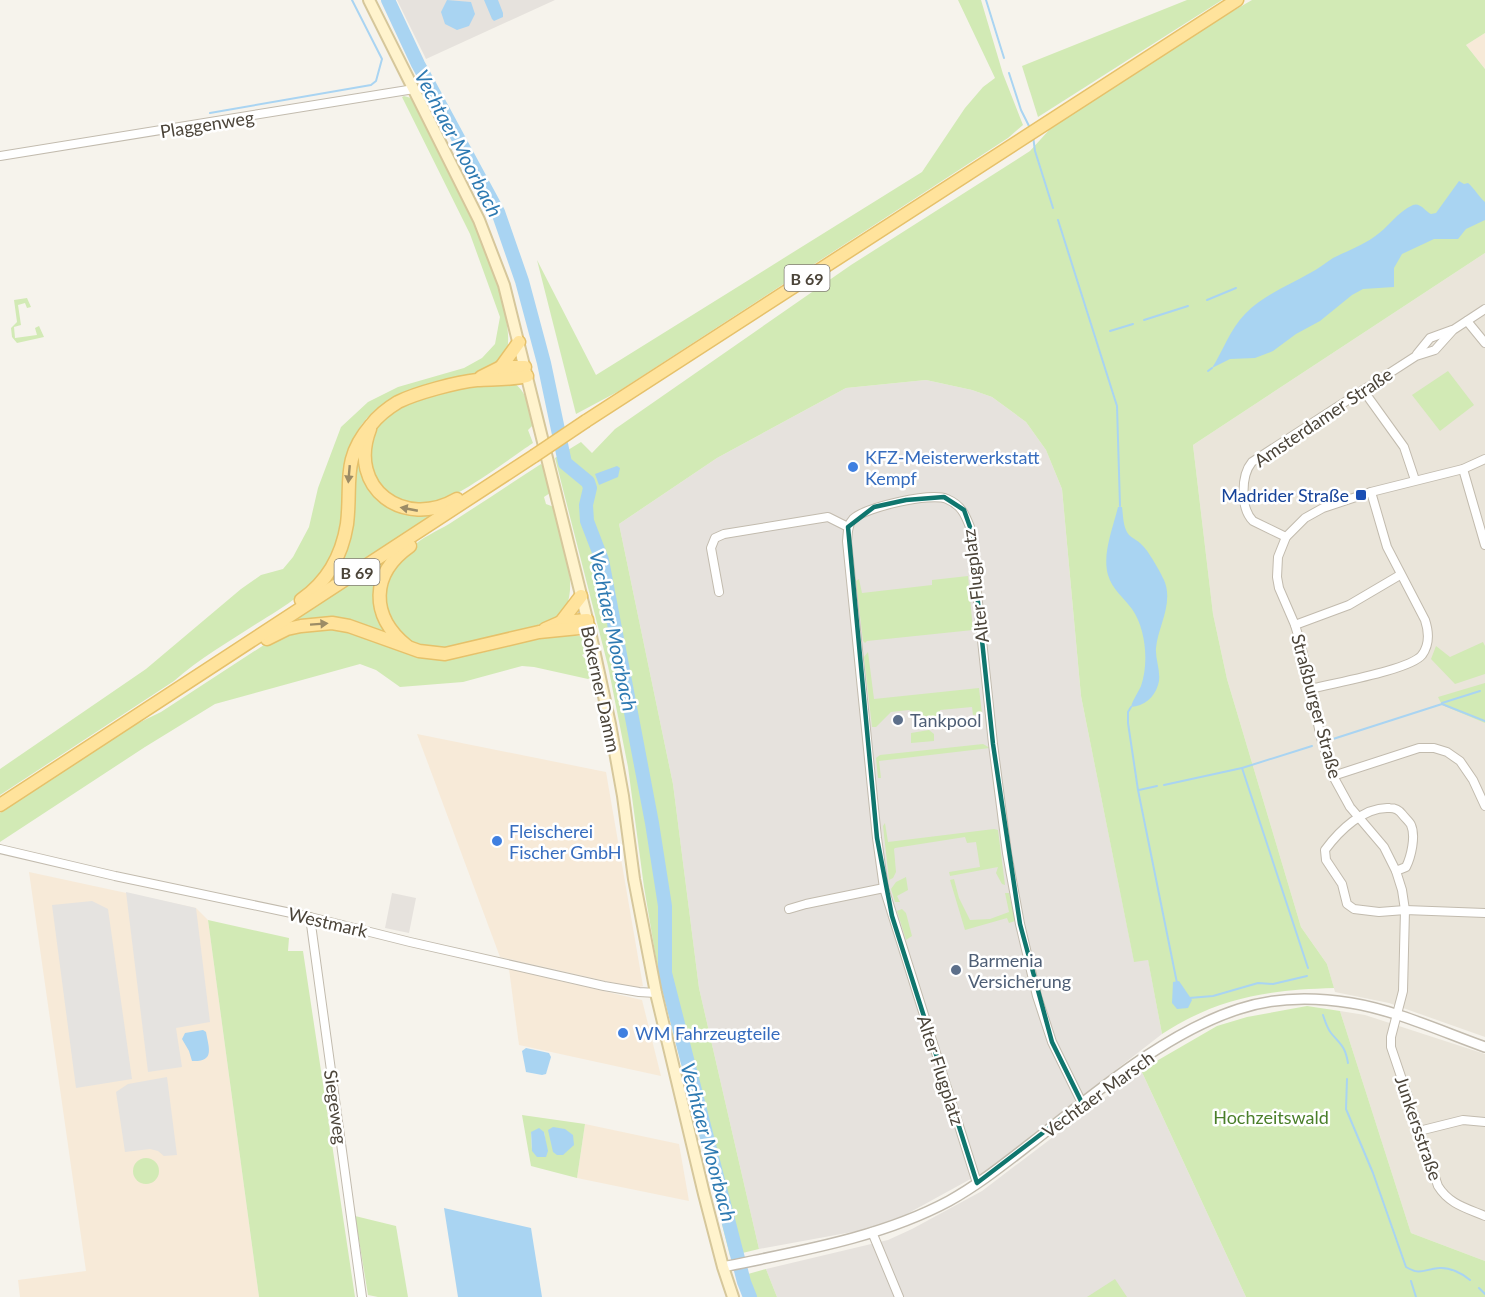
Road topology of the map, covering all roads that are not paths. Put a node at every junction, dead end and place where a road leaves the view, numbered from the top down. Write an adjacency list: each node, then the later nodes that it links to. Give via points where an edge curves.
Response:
1 (369, 0): 3 (main road, Bokerner Damm)
2 (1237, 0): 16 (main road, B 69, bridge)
3 (414, 89): 4 (street, Plaggenweg); 7 (main road, Bokerner Damm, via 483,230 504,285)
4 (0, 156)
5 (1485, 309): 6 (street, Amsterdamer Straße)
6 (1467, 321): 8 (street); 12 (street, Amsterdamer Straße, via 1435,350 1416,356)
7 (519, 342): 9 (main road); 10 (main road, Bokerner Damm)
8 (1485, 343)
9 (501, 368): 10 (main road); 11 (main road)
10 (526, 371): 11 (main road); 25 (main road, Bokerner Damm)
11 (474, 380): 13 (main road, via 401,401)
12 (1363, 390): 17 (street, via 1404,447); 21 (street, Amsterdamer Straße, via 1247,468 1244,475 1249,517)
13 (373, 422): 16 (main road, one-way to 13, via 483,483 439,508 408,510 381,495 366,470 363,452); 30 (main road, one-way to 30, via 353,452 347,524 331,569 309,595 265,624)
14 (1485, 459): 15 (street)
15 (1463, 469): 17 (street); 22 (street)
16 (502, 477): 19 (main road, B 69)
17 (1414, 480): 18 (street)
18 (1371, 492): 21 (street, via 1323,508 1305,518); 23 (street, via 1387,547)
19 (459, 505): 30 (main road, B 69); 31 (main road, via 447,520 399,554 382,578 379,598 383,615 391,630)
20 (848, 527): 24 (street, via 828,517 715,538 711,548); 40 (street, Alter Flugplatz); 48 (street, Alter Flugplatz, via 851,520 868,510 906,500 944,497 964,510 970,527 993,744 1020,924 1049,1035)
21 (1286, 537): 28 (street, Straßburger Straße, via 1278,557 1277,577)
22 (1484, 540)
23 (1400, 575): 28 (street, Straßburger Straße, via 1349,605); 33 (street, via 1429,633 1422,655 1398,668)
24 (718, 592)
25 (581, 596): 26 (main road); 27 (main road, Bokerner Damm)
26 (561, 622): 27 (main road); 29 (main road)
27 (588, 624): 29 (main road); 45 (main road, Bokerner Damm, via 612,734)
28 (1295, 625): 33 (street, Straßburger Straße)
29 (539, 632): 31 (main road, via 445,654)
30 (255, 639): 32 (main road, B 69)
31 (411, 649): 32 (main road, one-way to 31, via 240,655 287,629 316,623 349,626)
32 (226, 658): 35 (main road, B 69)
33 (1311, 689): 34 (street, Straßburger Straße)
34 (1333, 776): 36 (street, via 1419,748 1434,748 1460,761); 37 (street, Straßburger Straße)
35 (0, 805)
36 (1485, 806)
37 (1358, 818): 39 (street, Straßburger Straße, via 1384,847); 39 (street, via 1389,807 1398,810 1411,825 1410,858 1406,867); 42 (street, via 1334,837 1325,850 1347,904 1354,909 1379,912)
38 (0, 849): 44 (street, Westmark)
39 (1396, 871): 42 (street, Straßburger Straße)
40 (884, 888): 41 (street); 51 (street, Alter Flugplatz)
41 (789, 909)
42 (1405, 910): 43 (street); 46 (street, Straßburger Straße, via 1403,991)
43 (1485, 913)
44 (310, 917): 45 (street, Westmark, via 604,986); 55 (street, Siegeweg)
45 (656, 993): 54 (main road, Bokerner Damm)
46 (1398, 1016): 47 (street, Vechtaer Marsch); 48 (street, Vechtaer Marsch, via 1353,1003 1313,999 1240,1008 1206,1021 1157,1050); 50 (street, Junkersstraße, via 1391,1047)
47 (1485, 1047)
48 (1082, 1103): 51 (street, Vechtaer Marsch)
49 (1485, 1122): 50 (street, via 1463,1120)
50 (1419, 1131): 52 (street, Junkersstraße, via 1444,1196)
51 (977, 1183): 53 (street, Vechtaer Marsch, via 949,1201)
52 (1485, 1216)
53 (872, 1232): 54 (street, Vechtaer Marsch); 57 (street)
54 (728, 1266): 56 (main road, Bokerner Damm)
55 (362, 1297)
56 (733, 1297)
57 (899, 1297)

